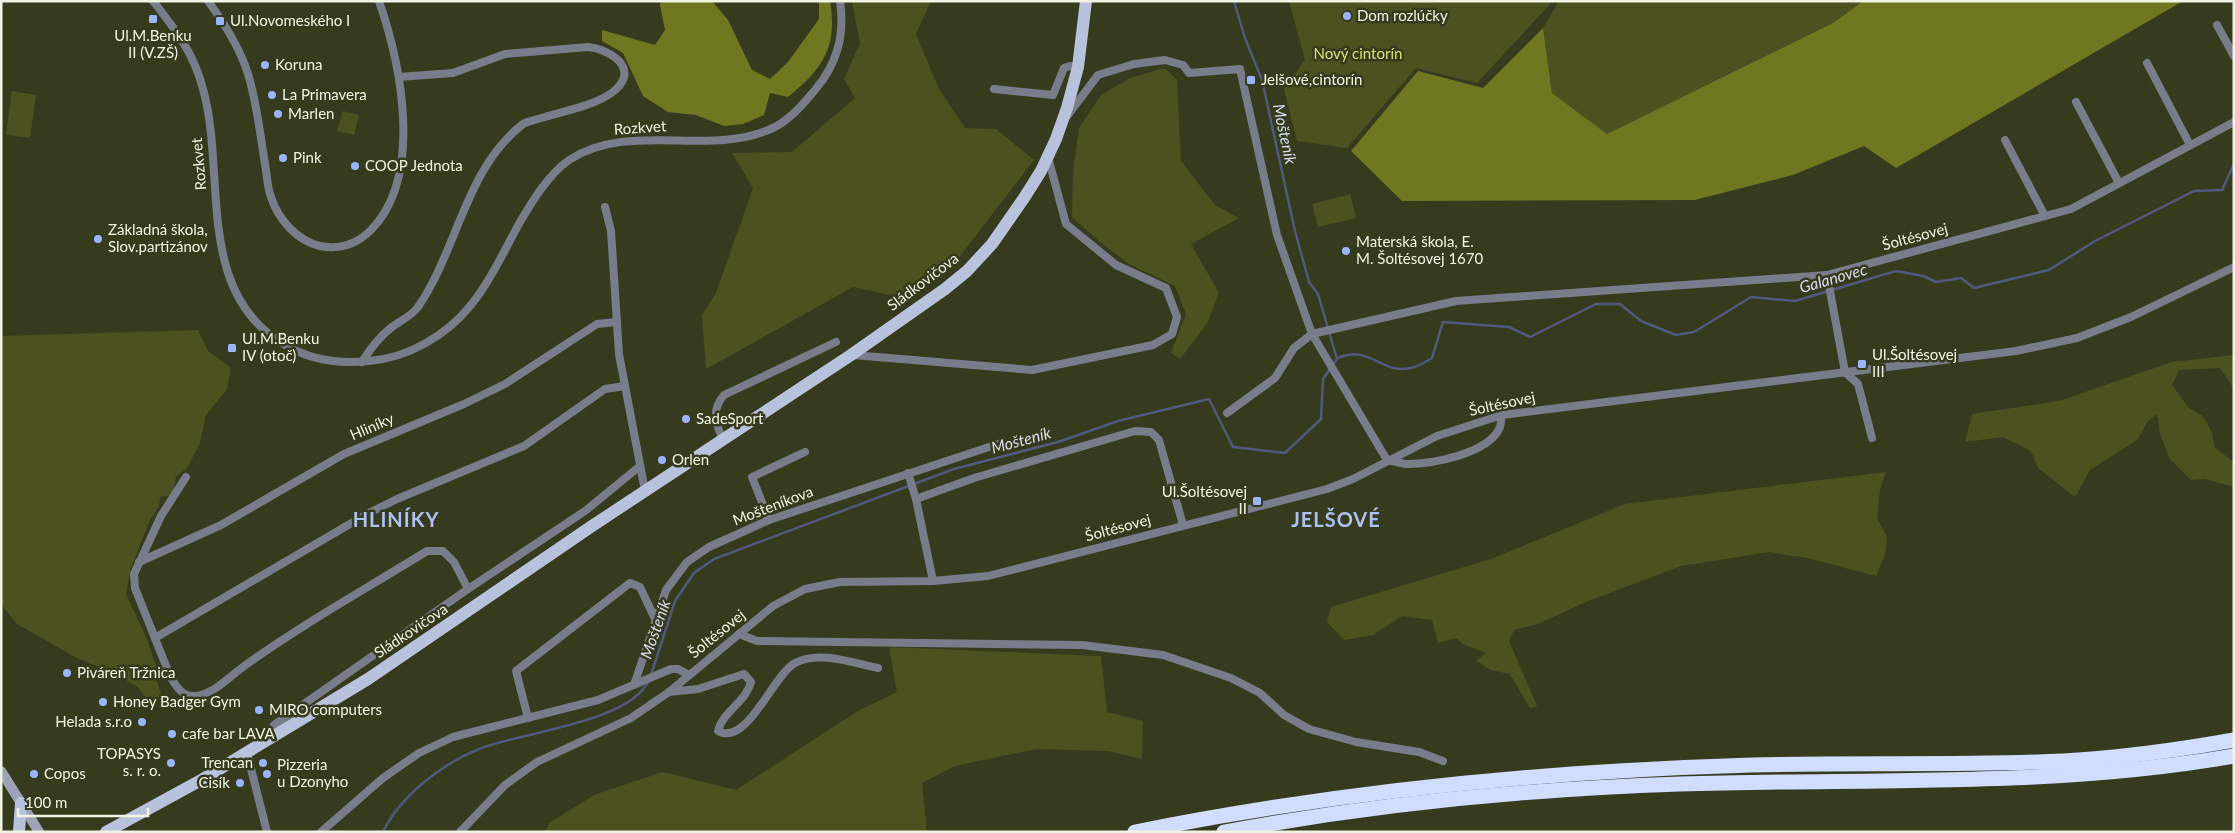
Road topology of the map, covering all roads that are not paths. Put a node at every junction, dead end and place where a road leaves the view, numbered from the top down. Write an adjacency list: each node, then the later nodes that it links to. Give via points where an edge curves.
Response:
1 (153, 1): 27 (street, Rozkvet, via 182,38 204,89 218,229 226,269 246,310 285,345 315,358)
2 (208, 1): 10 (street, via 232,38 248,73 270,195 292,230 309,242 327,247 349,245 363,238 388,208 400,172 403,132)
3 (379, 1): 10 (street)
4 (840, 1): 27 (street, Rozkvet, via 840,40 827,76 802,105 775,127 754,135 717,140 626,140 583,152 554,173 532,202 471,305 454,322 428,342 404,353)
5 (1086, 1): 9 (main road, Sládkovičova)
6 (2218, 25): 7 (street)
7 (2234, 56)
8 (2146, 62): 16 (street)
9 (1078, 67): 11 (street, via 1064,68 1054,95); 13 (main road, Sládkovičova)
10 (399, 77): 27 (street, via 453,72 505,54 588,47 618,58 624,71 621,84 606,97 524,123 490,158 417,309 390,329)
11 (994, 89)
12 (2076, 102): 18 (street)
13 (1063, 120): 17 (main road, Sládkovičova); 24 (street, via 1098,75 1134,64 1165,60 1183,65 1188,72 1240,69 1277,235)
14 (2234, 122): 16 (street, Šoltésovej)
15 (2005, 140): 20 (street)
16 (2190, 145): 18 (street, Šoltésovej)
17 (1048, 157): 26 (main road, Sládkovičova, via 1024,198 978,260 945,289); 26 (street, via 1066,224 1116,265 1166,288 1177,318 1172,334 1153,345 1032,370)
18 (2119, 184): 20 (street, Šoltésovej, via 2071,209)
19 (605, 207): 23 (street, via 611,230)
20 (2044, 216): 22 (street, Šoltésovej)
21 (2234, 267): 28 (street, Šoltésovej, via 2131,317 2078,338 2016,351)
22 (1827, 275): 24 (street, Šoltésovej, via 1456,301); 28 (street)
23 (617, 322): 29 (street); 44 (street, Hliníky, via 597,324 505,384 344,454 221,525)
24 (1312, 334): 30 (street, Šoltésovej, via 1294,348 1275,378); 36 (street)
25 (836, 342): 32 (street, via 724,395 715,410 715,421)
26 (851, 355): 32 (main road, Sládkovičova)
27 (362, 362)
28 (1845, 372): 31 (street, Šoltésovej); 33 (street, via 1858,384)
29 (626, 386): 37 (street); 49 (street, via 605,389 524,446 367,514)
30 (1227, 413)
31 (1502, 415): 36 (street, Šoltésovej, via 1442,434); 36 (street, via 1495,435 1474,451 1421,464)
32 (723, 438): 40 (main road, Sládkovičova)
33 (1872, 438)
34 (1001, 443): 39 (street, Mošteníkova)
35 (805, 452): 42 (street, via 752,477)
36 (1387, 460): 43 (street, Šoltésovej, via 1327,489)
37 (640, 466): 40 (street); 46 (street, Sládkovičova, via 585,512)
38 (186, 477): 44 (street, via 161,516)
39 (911, 481): 41 (street); 42 (street, Mošteníkova)
40 (646, 491): 55 (main road, Sládkovičova, via 368,680)
41 (916, 499): 43 (street, via 974,478 1135,431 1151,432 1159,440); 45 (street)
42 (769, 520): 47 (street, Mošteníkova, via 708,547 687,562 666,590)
43 (1183, 525): 45 (street, Šoltésovej, via 988,576)
44 (139, 562): 49 (street, via 134,574 135,588)
45 (933, 581): 48 (street, Šoltésovej, via 840,582 805,588 773,606)
46 (468, 589): 49 (street, via 454,562 443,552 427,551 272,645 211,690 196,696 178,690); 55 (street, Sládkovičova)
47 (656, 621): 52 (street, Mošteníkova); 54 (street, via 640,587 630,583 516,672)
48 (739, 634): 51 (street, Šoltésovej); 59 (street, via 757,641 1082,645 1163,655 1231,678 1260,693 1284,714 1309,729 1356,742 1419,752)
49 (155, 638)
50 (878, 668): 53 (street, via 832,658 795,663 778,678 756,712 733,733 718,731 720,722 748,692 751,682 744,674 698,689)
51 (689, 675): 52 (street, via 671,669); 53 (street, Šoltésovej)
52 (634, 685): 54 (street, via 598,700)
53 (669, 692): 68 (street, Šoltésovej, via 631,718 537,762 505,785)
54 (528, 718): 67 (street, via 454,737 419,753 383,778)
55 (274, 731): 57 (main road, Sládkovičova)
56 (2234, 740): 69 (highway, via 2064,761 1754,765 1527,776 1356,795)
57 (247, 753): 62 (main road, Sládkovičova); 66 (street)
58 (2234, 756): 70 (highway, via 2133,771 2056,776 1681,784 1539,792 1358,811)
59 (1443, 761)
60 (1, 771): 61 (main road)
61 (21, 804): 63 (main road); 64 (main road)
62 (119, 828): 65 (main road, Sládkovičova)
63 (19, 832)
64 (39, 832)
65 (106, 832)
66 (267, 832)
67 (321, 832)
68 (460, 832)
69 (1135, 832)
70 (1224, 832)

